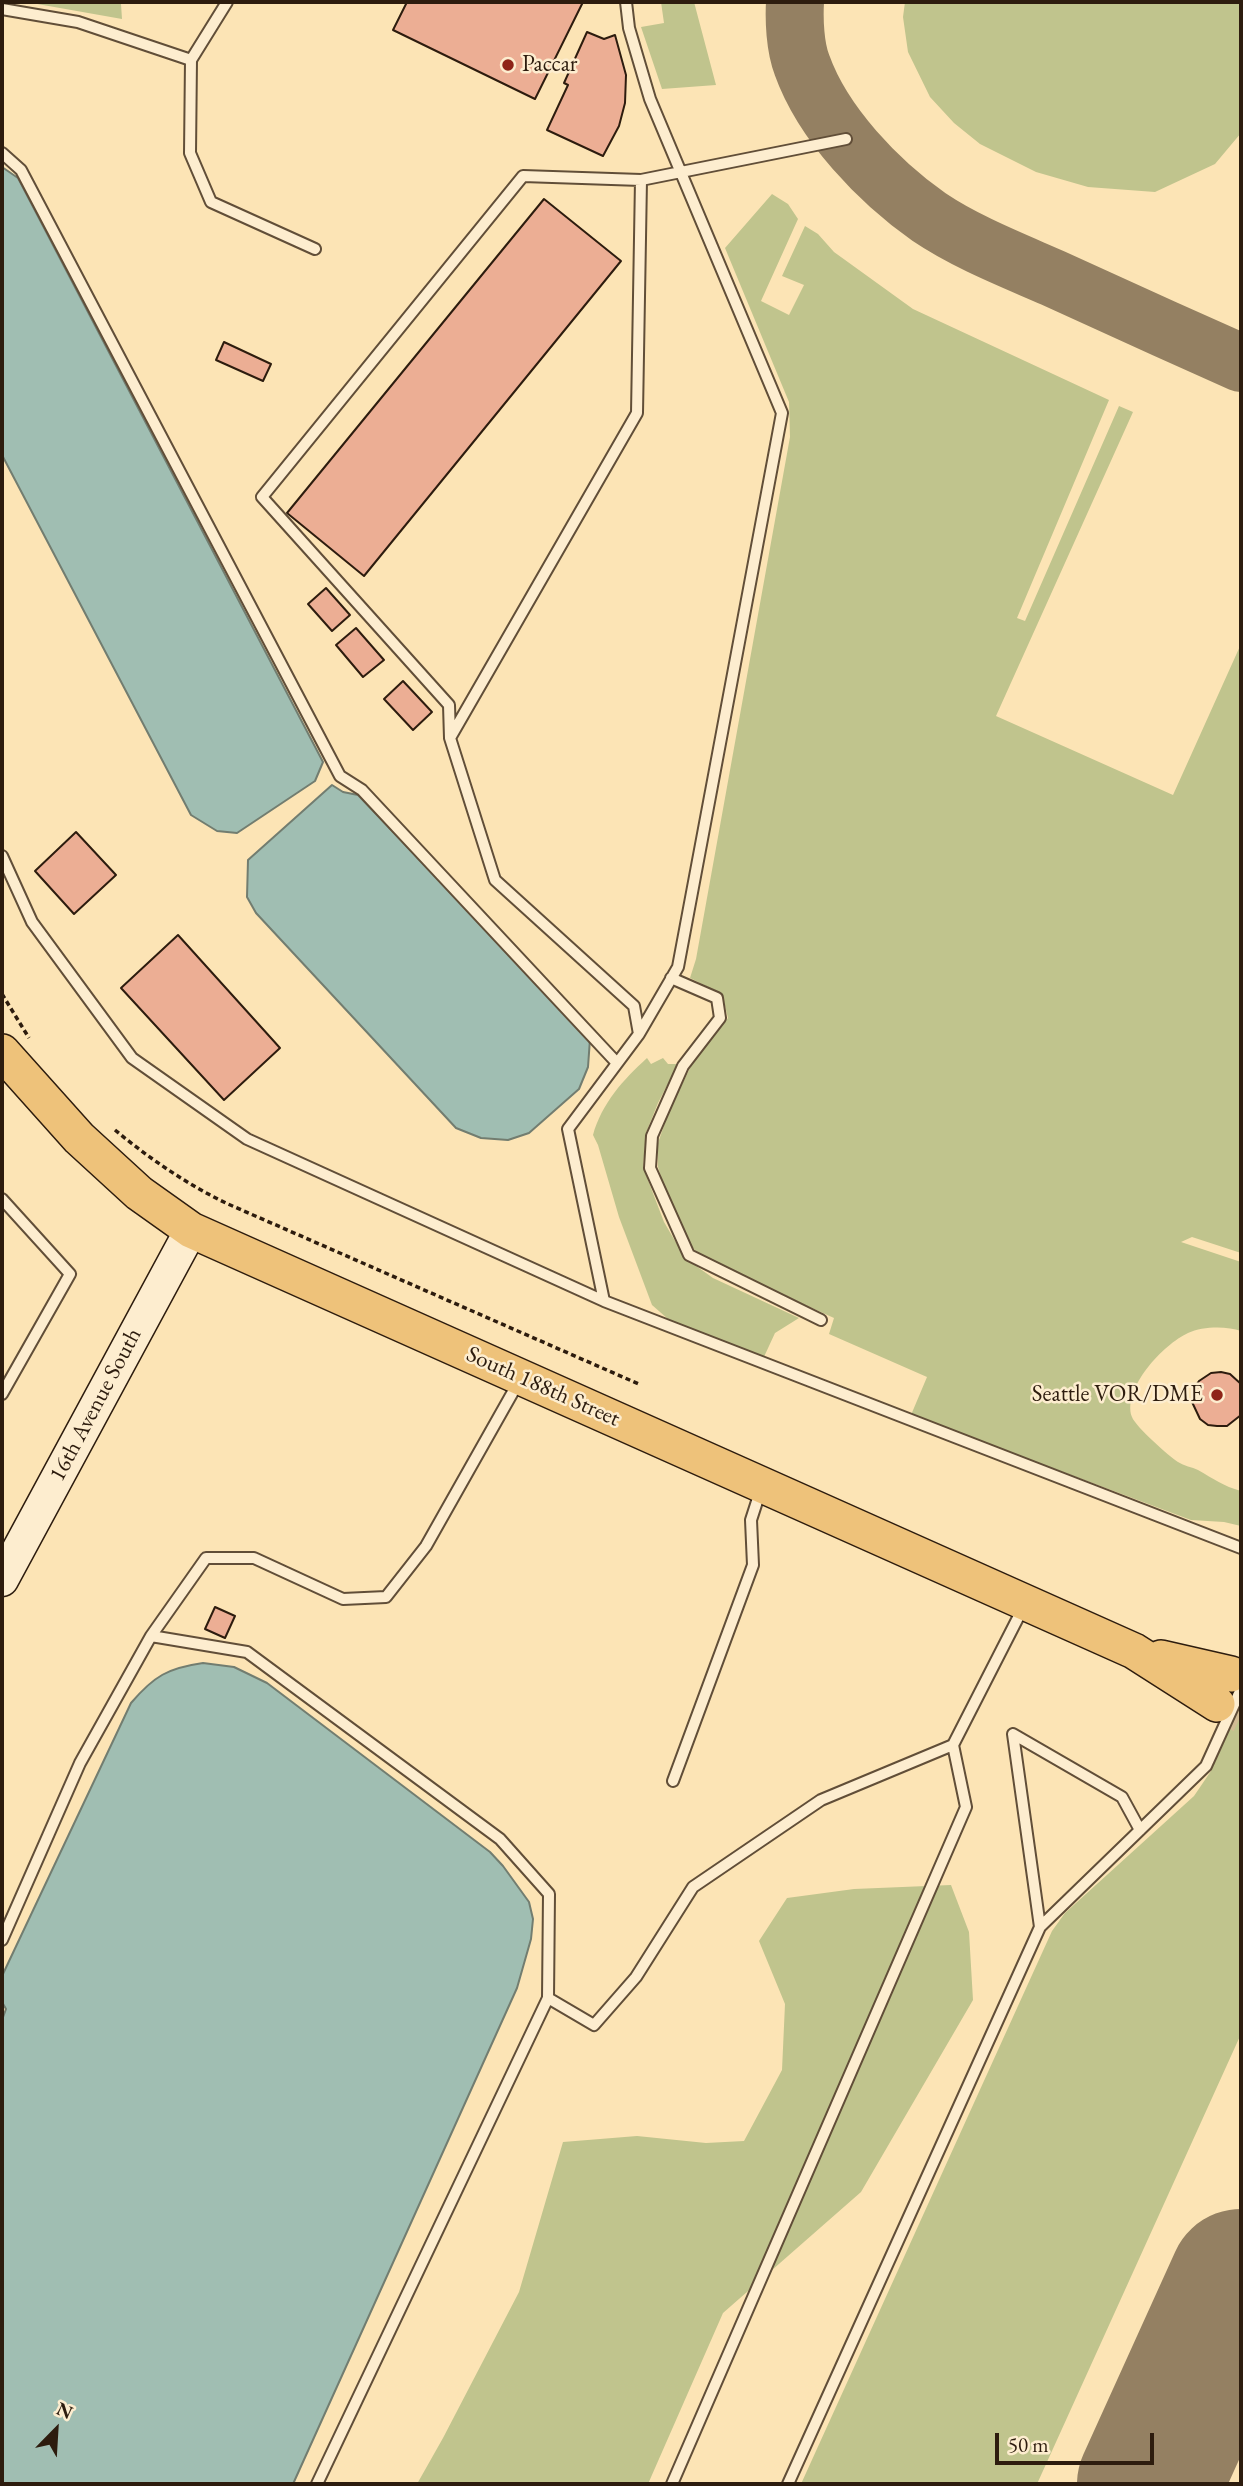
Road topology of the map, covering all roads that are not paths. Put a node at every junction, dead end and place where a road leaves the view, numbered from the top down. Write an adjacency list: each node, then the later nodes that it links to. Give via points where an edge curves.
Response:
1 (227, 2): 4 (lane)
2 (626, 2): 7 (lane, via 650,99)
3 (2, 9): 4 (lane, via 78,22)
4 (191, 60): 9 (lane, via 190,153 211,202)
5 (846, 139): 7 (lane)
6 (2, 153): 15 (lane, via 21,170 340,776 362,790)
7 (681, 171): 8 (lane); 12 (lane, via 782,413 678,967)
8 (640, 180): 10 (lane, via 636,413); 10 (lane, via 523,176 262,497 449,705)
9 (315, 249)
10 (450, 738): 13 (lane, via 495,880 634,1006)
11 (2, 856): 18 (lane, via 32,922 132,1058 247,1139)
12 (671, 978): 13 (lane); 19 (lane, via 717,998 720,1018 683,1066 652,1136 650,1168 688,1255)
13 (639, 1034): 15 (lane)
14 (16, 1046): 17 (main road, South 188th Street, via 79,1138 139,1193)
15 (617, 1063): 18 (lane, via 568,1129)
16 (2, 1199): 21 (lane, via 70,1275)
17 (191, 1230): 20 (main road, South 188th Street); 24 (street, 16th Avenue South)
18 (604, 1301): 23 (lane)
19 (821, 1320)
20 (521, 1377): 22 (main road, South 188th Street); 26 (lane, via 426,1546 386,1597 343,1599 254,1558 206,1558)
21 (2, 1394)
22 (762, 1485): 25 (main road, South 188th Street); 29 (lane, via 751,1520 753,1565)
23 (1241, 1548)
24 (6, 1562)
25 (1026, 1603): 27 (main road, South 188th Street); 28 (lane)
26 (150, 1636): 32 (lane, via 80,1763); 33 (lane, via 247,1652 500,1839 549,1894)
27 (1230, 1689): 30 (lane, via 1206,1766)
28 (953, 1745): 33 (lane, via 821,1800 693,1887 636,1977 594,2025); 35 (lane, via 966,1807)
29 (673, 1781)
30 (1140, 1830): 31 (lane); 31 (lane, via 1122,1797 1013,1734)
31 (1040, 1927): 36 (lane)
32 (2, 1940)
33 (548, 1998): 34 (lane)
34 (317, 2484)
35 (672, 2484)
36 (788, 2484)

